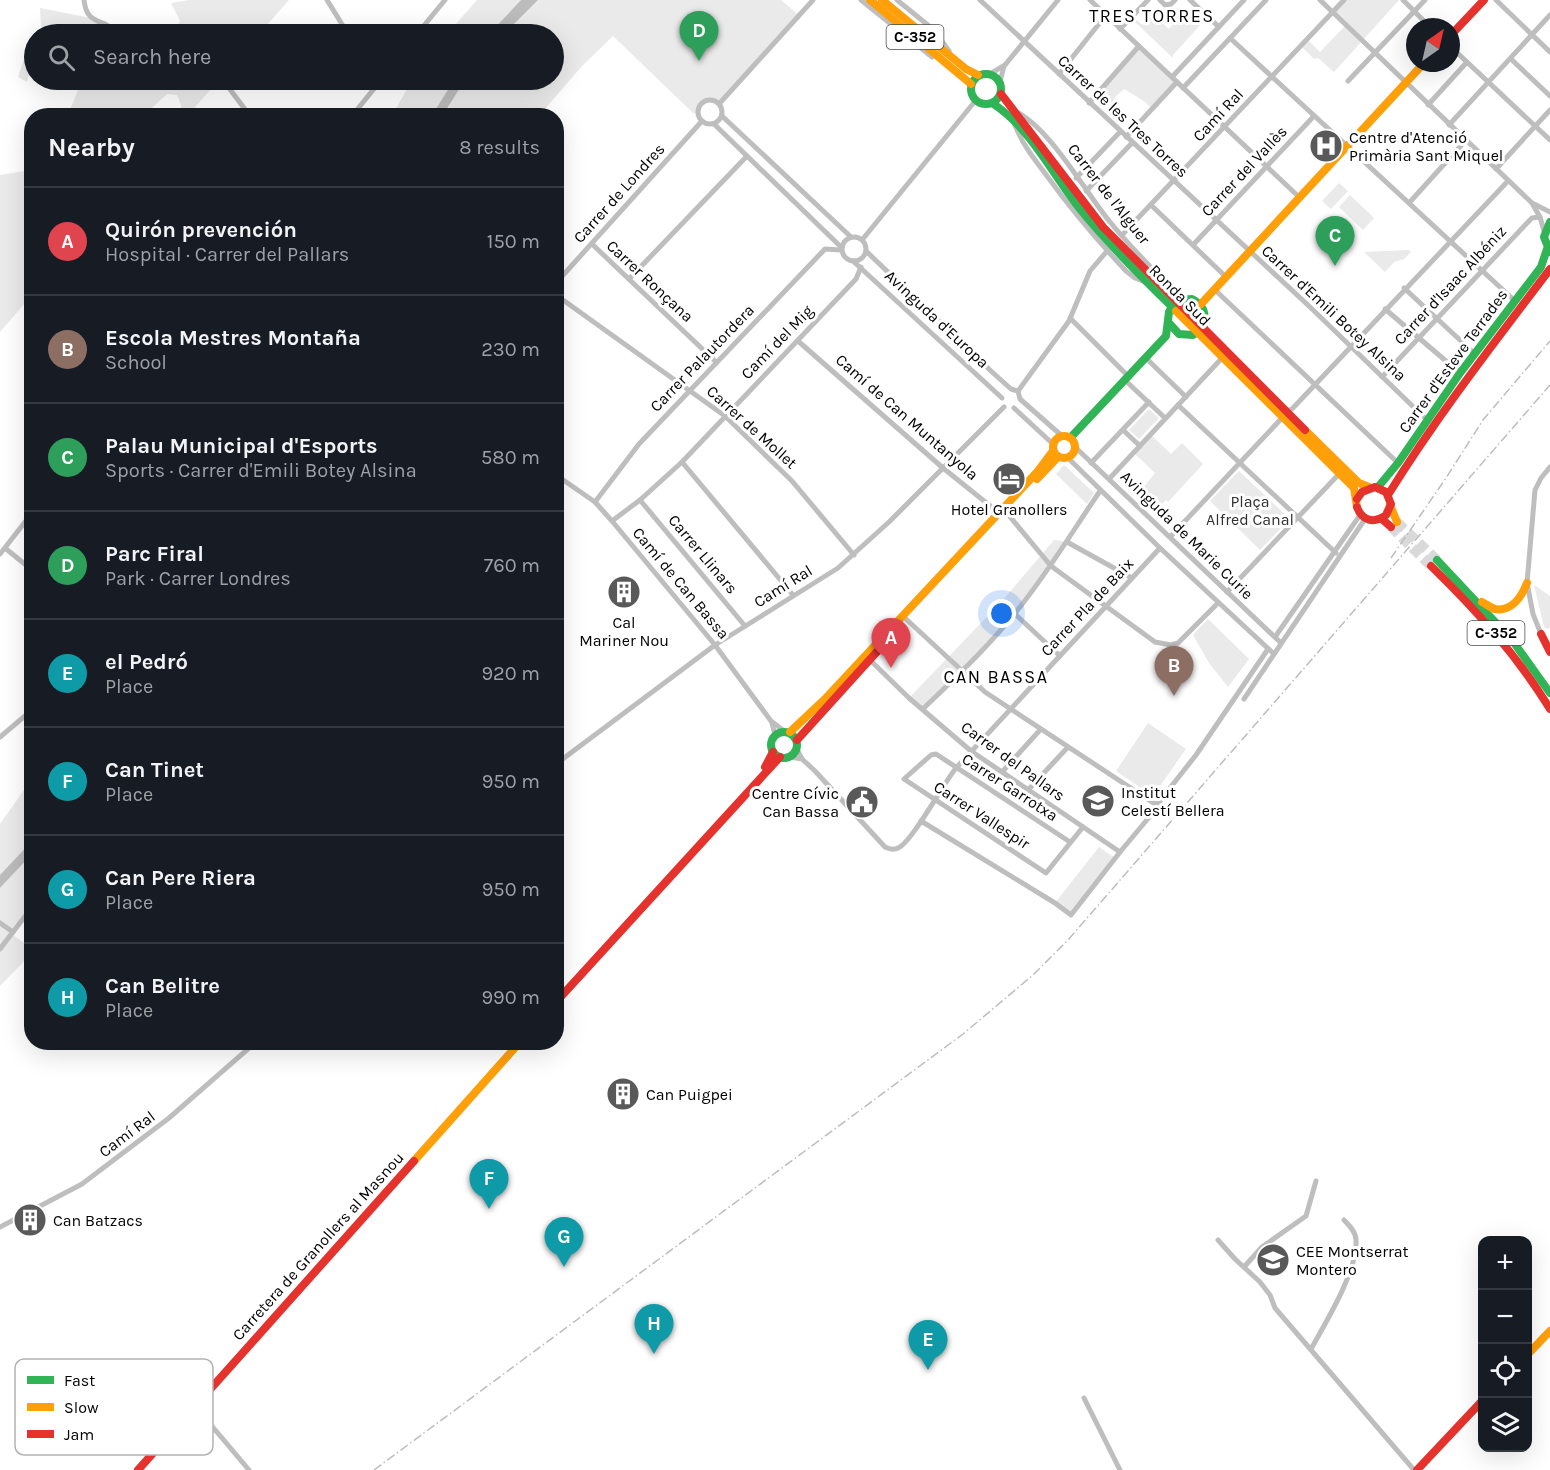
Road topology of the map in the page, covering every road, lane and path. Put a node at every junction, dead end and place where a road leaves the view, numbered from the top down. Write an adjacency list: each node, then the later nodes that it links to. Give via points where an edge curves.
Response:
1 (84, 0): 32 (street, via 89,16)
2 (327, 0): 33 (street)
3 (445, 0): 34 (street)
4 (813, 0): 69 (street)
5 (861, 0): 46 (street, via 926,54)
6 (870, 0): 46 (main road, C-352)
7 (882, 0): 46 (main road, C-352)
8 (897, 0): 25 (street)
9 (980, 0): 26 (street, Carrer de les Tres Torres)
10 (992, 0): 26 (street)
11 (1058, 0): 40 (street)
12 (1090, 0): 29 (street)
13 (1148, 0): 37 (street)
14 (1160, 0): 15 (street, via 1166,5)
15 (1174, 0)
16 (1190, 0): 36 (street)
17 (1244, 0): 36 (street)
18 (1266, 0): 39 (street)
19 (1320, 0): 28 (street)
20 (1344, 0): 28 (street, Camí Ral)
21 (1403, 0): 27 (street)
22 (1425, 0): 27 (street)
23 (1484, 0): 35 (main road)
24 (1496, 0): 38 (street)
25 (904, 2): 46 (street, via 934,30)
26 (987, 7): 40 (street, Carrer de les Tres Torres)
27 (1414, 11): 31 (street); 42 (street)
28 (1333, 12): 42 (street); 54 (street, Camí Ral)
29 (1106, 15): 37 (street); 51 (street)
30 (1550, 15): 38 (street)
31 (1421, 18)
32 (104, 24)
33 (342, 24)
34 (425, 24)
35 (1460, 25)
36 (1218, 27): 53 (street)
37 (1120, 29): 41 (street)
38 (1532, 35): 43 (street); 45 (street)
39 (1230, 38): 54 (street); 61 (street)
40 (1024, 41): 48 (street); 51 (street, Carrer de les Tres Torres)
41 (1138, 46): 53 (street); 67 (street)
42 (1375, 52): 55 (street); 58 (street)
43 (1550, 52)
44 (1460, 55): 47 (street)
45 (1511, 59): 59 (street); 65 (street)
46 (950, 60): 52 (main road, C-352); 60 (main road, C-352)
47 (1467, 62): 59 (street); 70 (street)
48 (1005, 65): 50 (street); 56 (street)
49 (1416, 72): 58 (main road)
50 (990, 74): 52 (main road); 56 (main road)
51 (1059, 74): 67 (street, Carrer de les Tres Torres)
52 (978, 75): 60 (main road)
53 (1172, 77): 57 (street)
54 (1272, 77): 76 (street); 82 (street, Camí Ral)
55 (1348, 81)
56 (1000, 82): 64 (main road)
57 (1177, 82): 61 (street); 84 (street)
58 (1406, 82): 70 (street); 88 (main road)
59 (1488, 82): 80 (street); 81 (street)
60 (971, 84): 66 (main road, C-352)
61 (1183, 88): 82 (street)
62 (230, 90): 71 (street)
63 (371, 90): 72 (street)
64 (1001, 94): 68 (main road); 73 (main road, Ronda Sud)
65 (1550, 96)
66 (976, 100): 68 (main road); 108 (street)
67 (1089, 102): 83 (street, Carrer de les Tres Torres)
68 (992, 103): 78 (main road, Ronda Sud)
69 (719, 104): 75 (street); 77 (street, via 711,100 703,103 698,114)
70 (1428, 105): 80 (street)
71 (244, 108)
72 (358, 108)
73 (1012, 110): 92 (street, Carrer de l'Alguer, via 1040,128); 132 (main road, Ronda Sud, via 1103,227)
74 (1550, 110): 81 (street)
75 (722, 116): 79 (street); 107 (street)
76 (1314, 116): 88 (street); 90 (street, Carrer del Vallès)
77 (702, 121): 79 (street); 110 (street, Carrer de Londres)
78 (1013, 121): 115 (street, via 1031,155); 127 (main road, Ronda Sud, via 1107,242)
79 (714, 124): 89 (street)
80 (1449, 124): 85 (street)
81 (1535, 126): 86 (street); 91 (street)
82 (1224, 127): 90 (street); 94 (street, Camí Ral)
83 (1120, 132): 84 (street, Carrer de les Tres Torres); 92 (street)
84 (1126, 137): 87 (street, Carrer de les Tres Torres)
85 (1466, 140): 91 (street); 97 (street)
86 (1550, 140)
87 (1132, 143): 94 (street, Carrer de les Tres Torres); 95 (street)
88 (1346, 147): 96 (main road); 97 (street)
89 (747, 156): 104 (street); 125 (street)
90 (1266, 166): 96 (street); 102 (street, Carrer del Vallès)
91 (1496, 169): 93 (street)
92 (1076, 177): 95 (street, Carrer de l'Alguer)
93 (1509, 181): 98 (street); 109 (street)
94 (1173, 182): 99 (street, Camí Ral); 102 (street, Carrer de les Tres Torres)
95 (1086, 191): 106 (street, Carrer de l'Alguer)
96 (1299, 197): 116 (main road)
97 (1409, 203): 109 (street)
98 (1532, 203): 100 (street); 101 (street)
99 (1151, 205): 106 (street, Camí Ral); 111 (street)
100 (1550, 212)
101 (1540, 217): 105 (street); 121 (street, Carrer d'Isaac Albéniz, via 1532,218)
102 (1215, 221): 111 (street, Carrer del Vallès); 116 (street, Carrer de les Tres Torres)
103 (1550, 222): 105 (main road)
104 (822, 229): 112 (street); 113 (street)
105 (1544, 232): 117 (main road)
106 (1122, 236): 132 (street, Carrer de l'Alguer)
107 (850, 237): 108 (street); 113 (street)
108 (862, 240): 114 (street)
109 (1449, 241): 121 (street); 128 (street)
110 (592, 244): 122 (street, Carrer de Londres); 125 (street, Carrer Ronçana)
111 (1193, 245): 123 (street)
112 (825, 249): 113 (street); 146 (street, Carrer Palautordera)
113 (841, 249): 118 (street, via 845,258)
114 (866, 251): 118 (street, via 860,260); 152 (street, Avinguda d'Europa)
115 (1107, 251): 127 (street, via 1126,271); 135 (street, via 1090,271)
116 (1249, 251): 123 (main road); 142 (street, Carrer d'Emili Botey Alsina)
117 (1549, 251): 131 (main road, Carrer d'Esteve Terrades)
118 (853, 261): 119 (street, Avinguda d'Europa)
119 (861, 267): 124 (street, Avinguda d'Europa); 126 (street, Camí del Mig)
120 (1550, 269): 179 (main road, Carrer d'Esteve Terrades, via 1465,381)
121 (1482, 270): 131 (street); 136 (street, Carrer d'Isaac Albéniz)
122 (564, 275)
123 (1226, 277): 129 (main road)
124 (874, 278): 126 (street); 154 (street, Avinguda d'Europa)
125 (629, 279): 146 (street, Carrer Ronçana)
126 (856, 279): 141 (street, Camí del Mig)
127 (1147, 283): 132 (main road, Ronda Sud)
128 (1404, 288): 134 (street); 136 (street)
129 (1214, 290): 133 (main road); 150 (street)
130 (564, 301): 151 (street, Carrer de Mollet)
131 (1515, 301): 143 (main road, Carrer d'Esteve Terrades)
132 (1176, 303): 133 (main road, via 1191,299); 137 (main road); 138 (main road, Ronda Sud)
133 (1201, 304): 138 (main road, via 1206,314)
134 (1385, 309): 140 (street); 142 (street)
135 (1070, 318): 149 (street); 152 (street)
136 (1436, 318): 140 (street, Carrer d'Isaac Albéniz); 143 (street)
137 (1168, 322): 139 (main road); 149 (main road, via 1166,336)
138 (1200, 331): 139 (main road, via 1186,337); 144 (main road, Ronda Sud); 160 (main road, Ronda Sud)
139 (1176, 334): 145 (main road)
140 (1420, 337): 147 (street); 148 (street, Carrer d'Isaac Albéniz)
141 (798, 341): 161 (street, Camí del Mig); 173 (street, Camí de Can Muntanyola)
142 (1350, 345): 148 (street, Carrer d'Emili Botey Alsina); 150 (street)
143 (1475, 354): 147 (main road, Carrer d'Esteve Terrades)
144 (1222, 358): 153 (street); 160 (main road, Ronda Sud)
145 (1149, 361): 149 (main road); 153 (street)
146 (716, 362): 151 (street, Carrer Palautordera)
147 (1460, 373): 163 (main road, Carrer d'Esteve Terrades)
148 (1382, 377): 163 (street, Carrer d'Emili Botey Alsina)
149 (1128, 380): 156 (street); 165 (main road)
150 (1314, 384): 160 (street); 170 (street)
151 (690, 390): 161 (street, Carrer de Mollet); 182 (street, Carrer Palautordera, via 639,444)
152 (1014, 390): 154 (street); 155 (street)
153 (1186, 397): 157 (street)
154 (1002, 399): 158 (street)
155 (1020, 399): 159 (street); 165 (street)
156 (1149, 402): 162 (street); 164 (street)
157 (1178, 405): 162 (street); 171 (street)
158 (1004, 406): 159 (street); 173 (street, Camí Ral)
159 (1014, 408): 167 (street)
160 (1284, 414): 171 (street); 174 (main road, Ronda Sud); 177 (main road, Ronda Sud, via 1359,483)
161 (725, 416): 168 (street, Camí del Mig); 196 (street, Carrer de Mollet, via 792,481)
162 (1165, 418): 166 (street)
163 (1427, 420): 170 (main road, Carrer d'Esteve Terrades)
164 (1123, 430): 166 (street); 169 (street)
165 (1071, 440): 167 (main road); 167 (main road); 169 (street, Avinguda de Marie Curie)
166 (1140, 446): 175 (street)
167 (1058, 453): 178 (street, Avinguda de Marie Curie); 184 (main road)
168 (682, 462): 181 (street, Camí del Mig); 202 (street)
169 (1091, 462): 175 (street, Avinguda de Marie Curie)
170 (1398, 463): 177 (main road, Carrer d'Esteve Terrades)
171 (1240, 464): 185 (street); 190 (street)
172 (1550, 467): 200 (street, via 1535,490)
173 (943, 468): 184 (street, Camí de Can Muntanyola); 196 (street, Camí Ral)
174 (1339, 474): 180 (main road, Ronda Sud, via 1354,488); 185 (street)
175 (1109, 479): 190 (street, Avinguda de Marie Curie)
176 (564, 481): 182 (street, Camí de Can Bassa)
177 (1374, 487): 179 (main road); 180 (main road, via 1362,491)
178 (1100, 491): 191 (street); 193 (street, Avinguda de Marie Curie)
179 (1388, 495): 183 (main road)
180 (1357, 499): 186 (main road)
181 (640, 500): 188 (street, Camí del Mig); 208 (street, Carrer Llinars)
182 (595, 502): 188 (street, Camí de Can Bassa)
183 (1390, 506): 187 (main road); 187 (main road, via 1394,525)
184 (1002, 512): 198 (street, Camí de Can Muntanyola); 207 (main road); 227 (main road, via 825,699)
185 (1297, 517): 194 (street); 201 (street)
186 (1363, 517): 187 (main road, via 1371,521); 194 (street); 211 (street)
187 (1382, 519)
188 (612, 521): 212 (street, Camí de Can Bassa)
189 (24, 523): 192 (street)
190 (1170, 537): 201 (street, Avinguda de Marie Curie)
191 (1067, 542): 198 (street); 199 (street)
192 (5, 548): 195 (street); 197 (street)
193 (1160, 548): 199 (street, Carrer Pla de Baix); 204 (street, Avinguda de Marie Curie)
194 (1336, 553): 210 (street)
195 (0, 554)
196 (854, 555): 202 (street, Camí Ral)
197 (24, 563)
198 (1051, 566): 205 (street, Camí de Can Muntanyola); 206 (street)
199 (1132, 578): 205 (street, Carrer Pla de Baix)
200 (1527, 583): 203 (main road, via 1516,602 1503,609); 209 (street)
201 (1227, 592): 210 (street, Avinguda de Marie Curie)
202 (793, 595): 208 (street, Camí Ral)
203 (1474, 597): 219 (main road, C-352, via 1518,647); 222 (main road, C-352, via 1434,563 1501,638)
204 (1218, 603): 205 (street, Camí de Can Muntanyola, via 1184,639 1171,645 1155,642); 213 (street, Avinguda de Marie Curie)
205 (1106, 606): 216 (street, Carrer Pla de Baix)
206 (1015, 614): 216 (street); 218 (street)
207 (906, 619): 217 (main road); 218 (street)
208 (745, 626): 212 (street, Camí Ral)
209 (1541, 634): 214 (main road)
210 (1275, 637): 211 (street, Avinguda de Marie Curie)
211 (1281, 643): 215 (street)
212 (715, 645): 225 (street, Camí de Can Bassa); 235 (street, Camí Ral)
213 (1268, 649): 215 (street); 242 (street)
214 (1550, 652)
215 (1274, 654): 220 (street)
216 (1060, 656): 223 (street, Carrer Pla de Baix)
217 (870, 660): 221 (street, Carrer del Pallars); 230 (main road)
218 (962, 672): 221 (street); 223 (street)
219 (1550, 693)
220 (1244, 699)
221 (923, 709): 232 (street, Carrer del Pallars)
222 (1550, 709)
223 (1010, 710): 226 (street); 232 (street, Carrer Pla de Baix)
224 (24, 717): 229 (street)
225 (771, 721): 227 (street, Camí de Can Bassa); 228 (street, Camí de Can Bassa)
226 (1040, 730): 231 (street); 238 (street)
227 (787, 732): 228 (main road); 230 (main road)
228 (775, 735): 233 (main road, via 771,741)
229 (0, 737)
230 (797, 744): 234 (main road); 236 (street)
231 (1068, 747): 240 (street); 242 (street)
232 (971, 751): 237 (street, Carrer Pla de Baix); 238 (street, Carrer del Pallars)
233 (776, 755): 234 (main road); 251 (main road)
234 (790, 757): 236 (street)
235 (564, 758)
236 (802, 759): 243 (street, via 885,848 903,845)
237 (956, 768): 239 (street, Carrer Garrotxa, via 936,754 931,755); 241 (street, Carrer Pla de Baix); 245 (street, Carrer Garrotxa)
238 (1002, 772): 240 (street, Carrer del Pallars)
239 (904, 779): 241 (street, Carrer Vallespir)
240 (1028, 790): 244 (street, Carrer del Pallars)
241 (934, 800): 243 (street); 245 (street, Carrer Vallespir, via 1046,873)
242 (1158, 806): 246 (street)
243 (921, 822): 246 (street, via 1071,915)
244 (1083, 827): 245 (street); 246 (street, Carrer del Pallars)
245 (1070, 843)
246 (1120, 852)
247 (24, 918): 249 (street)
248 (0, 923): 249 (street)
249 (13, 932): 250 (street)
250 (0, 950)
251 (564, 993)
252 (247, 1050): 256 (street, Camí Ral, via 169,1118 82,1184)
253 (513, 1050): 262 (main road, Carretera de Granollers al Masnou)
254 (1316, 1181): 258 (street, via 1306,1216 1262,1247)
255 (1344, 1220): 260 (street, via 1355,1236 1354,1254 1338,1300)
256 (0, 1227)
257 (1218, 1240): 258 (street)
258 (1244, 1267): 260 (street)
259 (1550, 1331): 261 (main road)
260 (1311, 1349): 270 (street)
261 (1532, 1349)
262 (213, 1386)
263 (1084, 1398): 269 (street)
264 (1478, 1405): 270 (main road)
265 (213, 1427): 268 (street)
266 (151, 1455): 267 (main road, Carretera de Granollers al Masnou)
267 (138, 1470)
268 (249, 1470)
269 (1120, 1470)
270 (1415, 1470)

